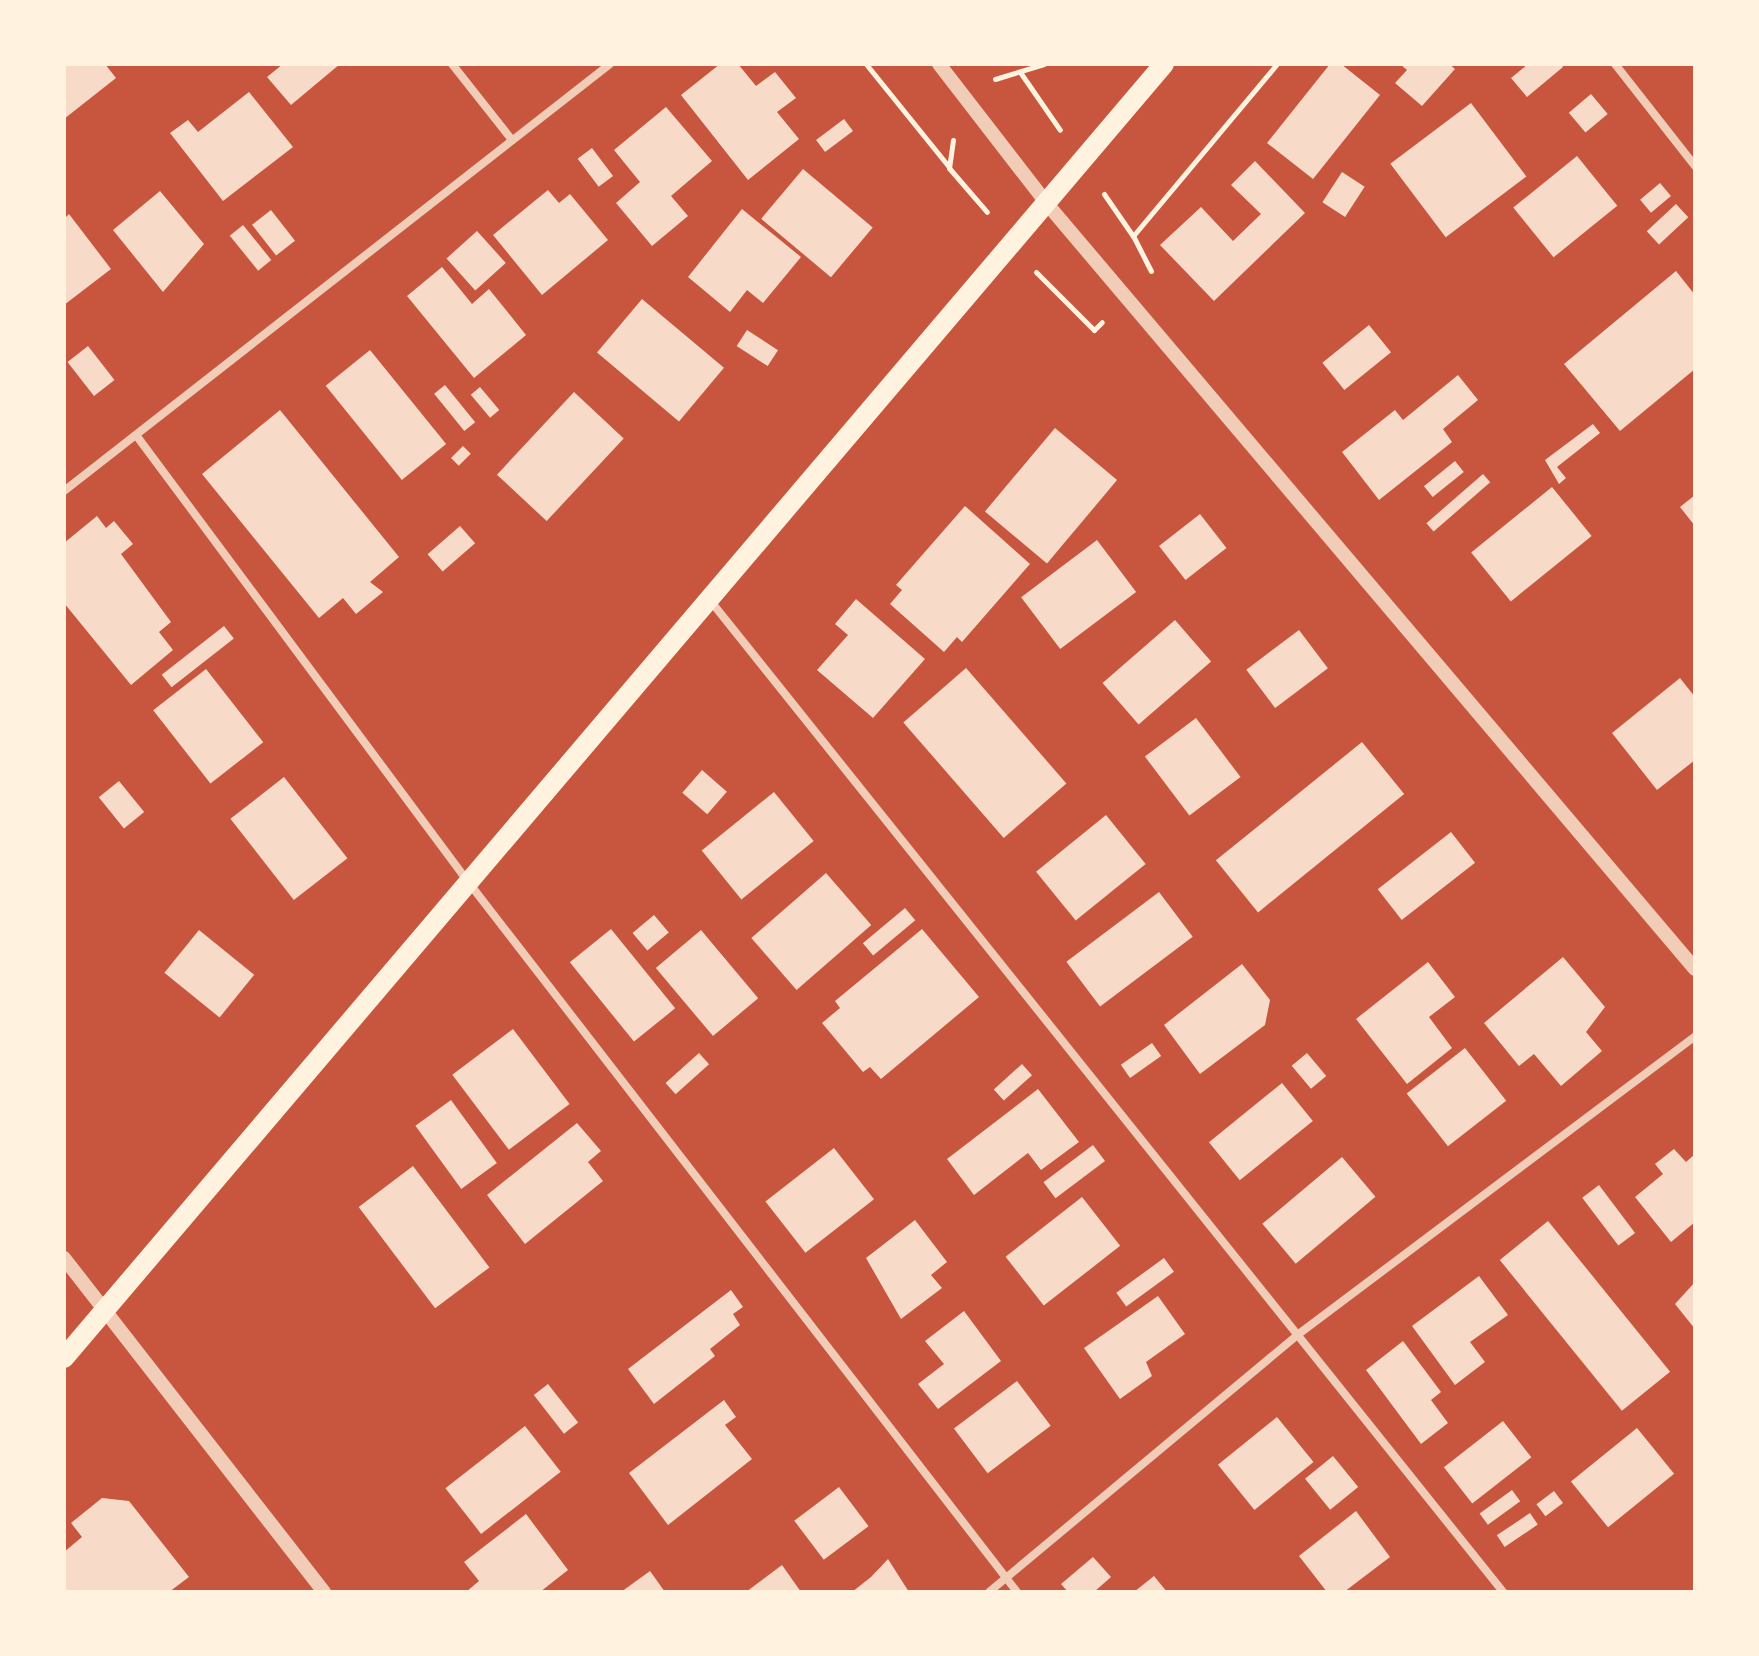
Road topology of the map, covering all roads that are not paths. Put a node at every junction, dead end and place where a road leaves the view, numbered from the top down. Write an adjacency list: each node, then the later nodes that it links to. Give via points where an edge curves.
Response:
1 (452, 64): 6 (street)
2 (610, 64): 6 (street)
3 (939, 64): 8 (street)
4 (1164, 64): 8 (main road)
5 (1615, 64): 7 (street)
6 (512, 140): 9 (street)
7 (1695, 166)
8 (1048, 205): 11 (main road); 13 (street)
9 (136, 435): 10 (street); 12 (street)
10 (64, 491)
11 (708, 598): 12 (main road); 17 (street)
12 (466, 879): 16 (main road); 19 (street)
13 (1695, 969)
14 (1695, 1036): 17 (street)
15 (64, 1258): 16 (street)
16 (104, 1310): 18 (main road); 20 (street)
17 (1296, 1336): 19 (street); 23 (street)
18 (64, 1358)
19 (1006, 1579): 21 (street); 22 (street)
20 (324, 1592)
21 (989, 1592)
22 (1017, 1592)
23 (1503, 1592)

